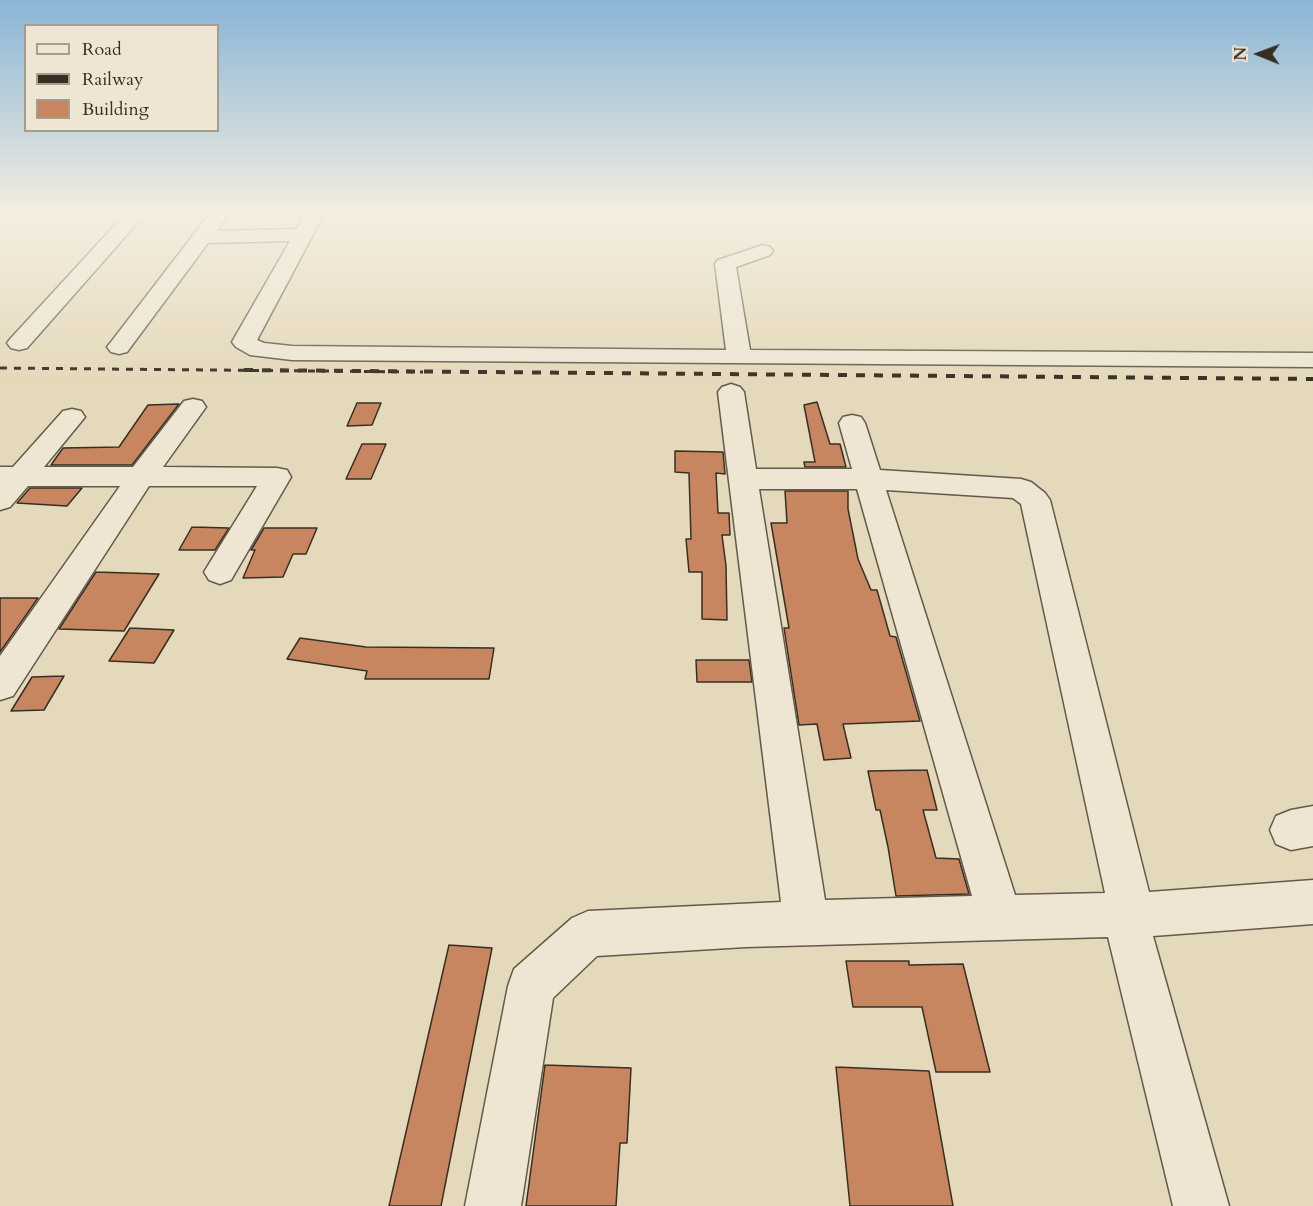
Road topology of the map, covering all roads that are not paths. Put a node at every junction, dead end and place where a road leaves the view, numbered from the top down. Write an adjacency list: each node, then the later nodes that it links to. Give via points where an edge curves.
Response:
1 (87, 268): 5 (street)
2 (179, 268): 6 (street)
3 (285, 268): 7 (street, via 244,342 258,350)
4 (726, 268): 7 (street)
5 (19, 343)
6 (119, 347)
7 (739, 357): 8 (street)
8 (1313, 360)
9 (731, 392): 15 (street)
10 (193, 407): 14 (street)
11 (72, 417): 13 (street)
12 (852, 423): 16 (street)
13 (9, 476): 14 (street); 17 (street)
14 (140, 478): 18 (street, via 277,477); 19 (street)
15 (743, 479): 16 (street); 23 (street)
16 (868, 479): 21 (street, via 1021,489 1035,500); 22 (street)
17 (0, 500)
18 (219, 572)
19 (0, 685)
20 (1313, 902): 21 (street)
21 (1129, 914): 22 (street); 25 (street)
22 (1000, 918): 23 (street)
23 (806, 923): 24 (street, via 588,934 531,986)
24 (493, 1206)
25 (1201, 1206)

